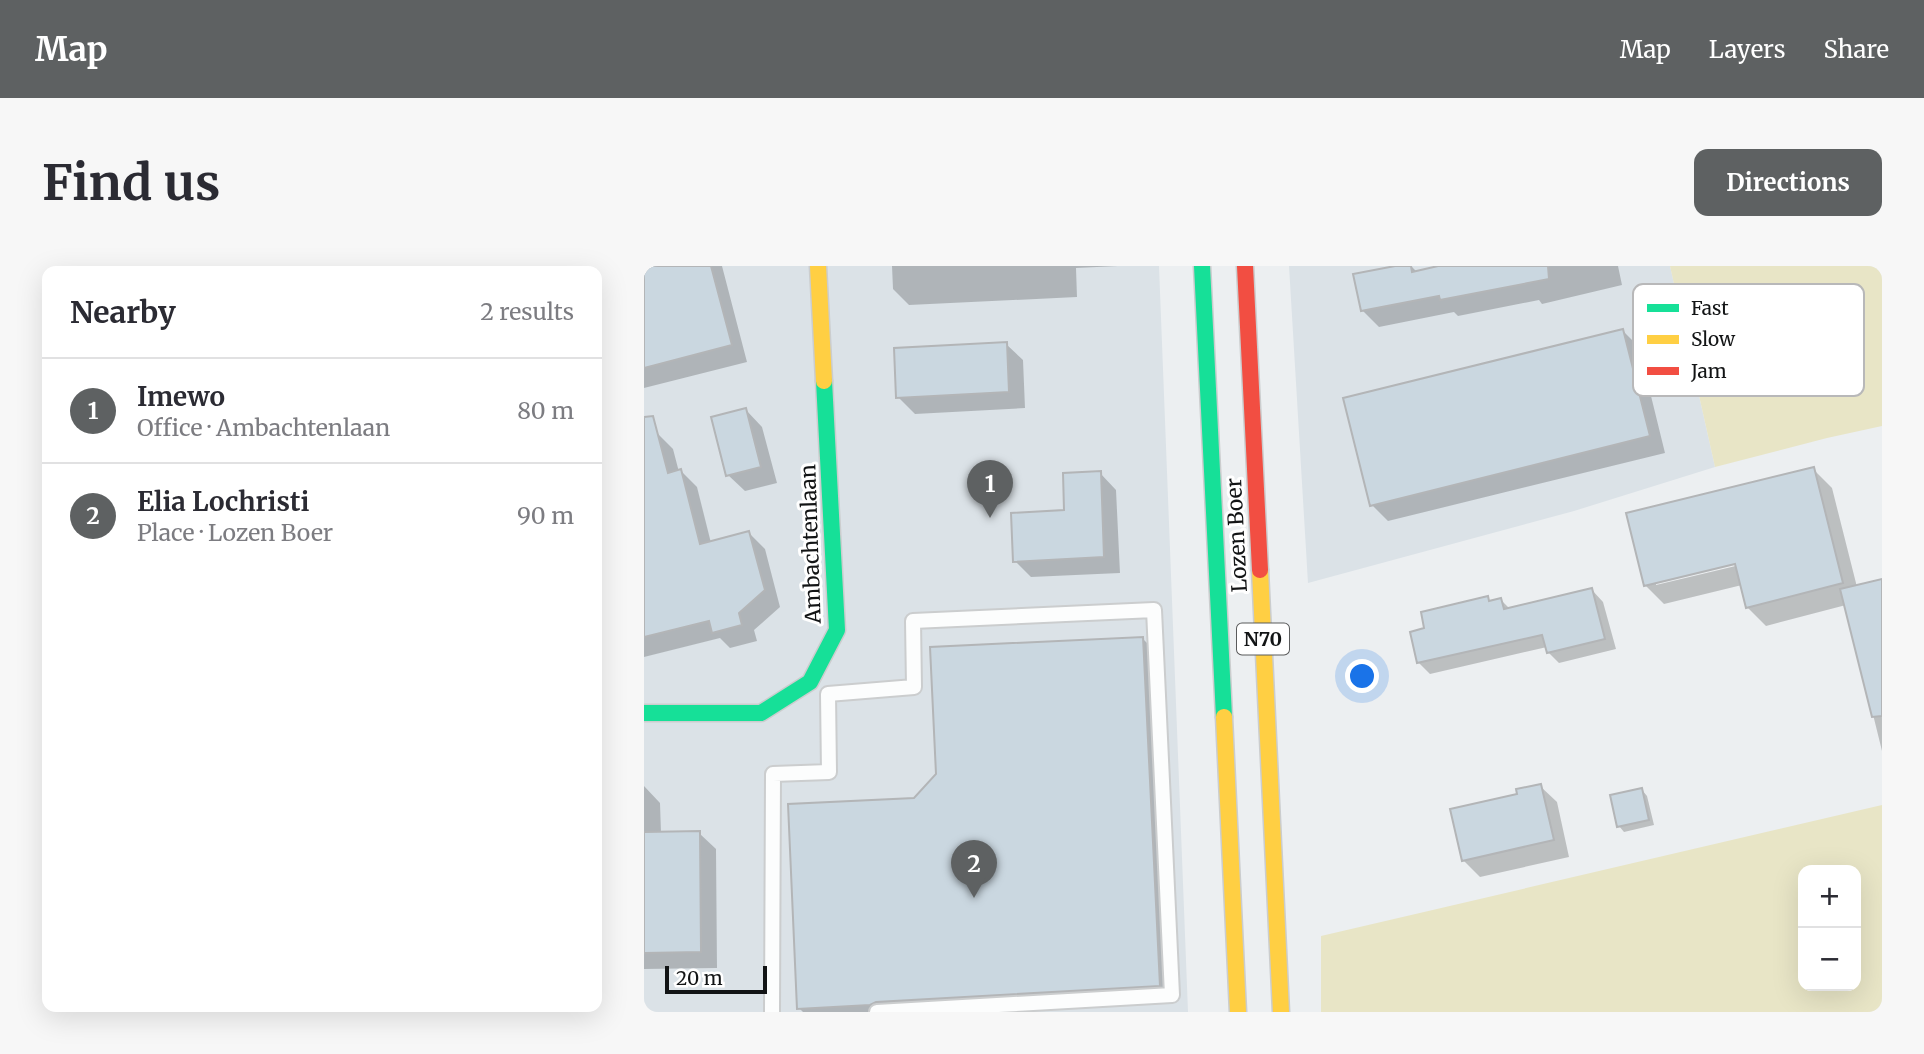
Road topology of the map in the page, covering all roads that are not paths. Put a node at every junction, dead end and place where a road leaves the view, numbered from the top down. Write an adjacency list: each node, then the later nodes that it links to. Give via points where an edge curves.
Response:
1 (818, 266): 4 (main road, Ambachtenlaan, via 837,630)
2 (1202, 266): 9 (main road, Lozen Boer / N70)
3 (1245, 266): 10 (main road, Lozen Boer / N70)
4 (810, 682): 5 (lane); 6 (main road, via 761,713)
5 (828, 695): 7 (lane, via 830,772 773,774); 8 (lane, via 914,687 913,621 1154,610 1172,995)
6 (644, 713)
7 (772, 1012)
8 (877, 1012)
9 (1238, 1012)
10 (1281, 1012)

